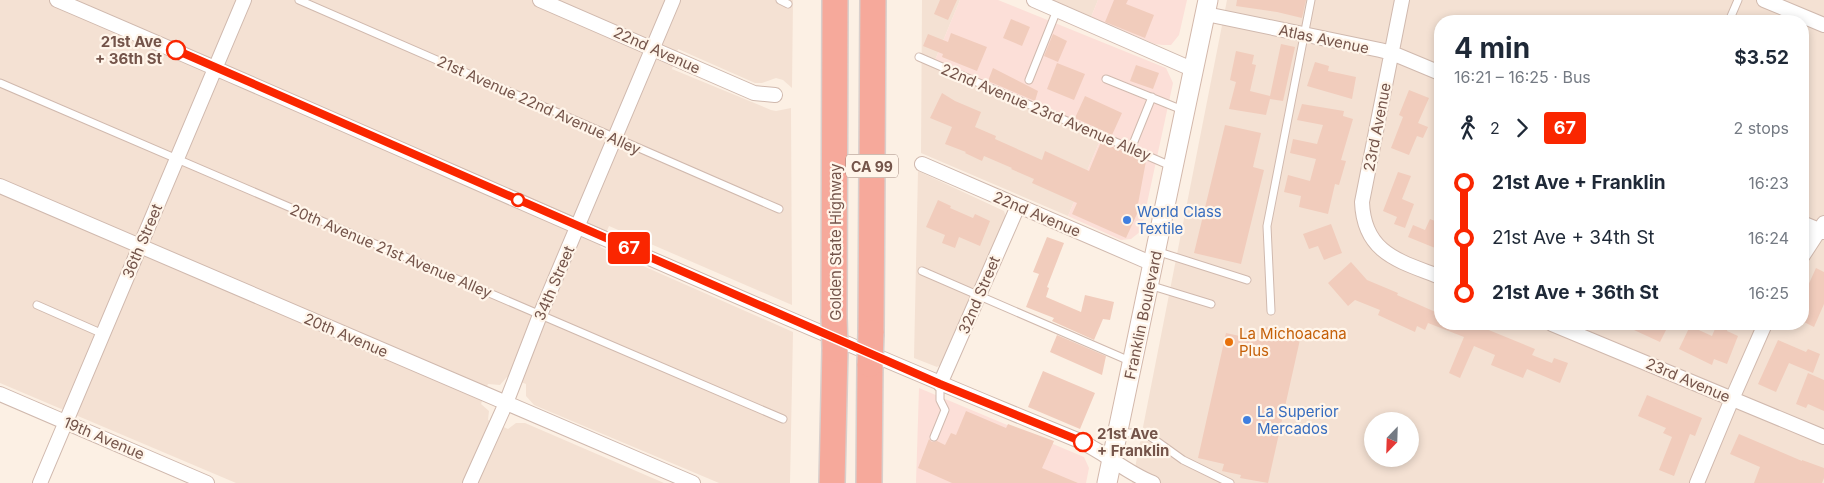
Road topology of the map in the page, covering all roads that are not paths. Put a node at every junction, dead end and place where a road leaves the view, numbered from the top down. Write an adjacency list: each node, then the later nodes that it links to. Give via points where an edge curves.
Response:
1 (57, 0): 25 (street)
2 (244, 0): 25 (street, 36th Street)
3 (299, 0): 34 (lane, 21st Avenue 22nd Avenue Alley)
4 (540, 0): 22 (street, 22nd Avenue)
5 (673, 0): 22 (street, 34th Street)
6 (780, 0): 14 (lane)
7 (835, 0): 75 (highway, Golden State Highway / CA 99, bridge)
8 (873, 0): 76 (highway, CA 99, bridge)
9 (1034, 0): 16 (street)
10 (1311, 0): 21 (lane)
11 (1402, 0): 23 (street, 23rd Avenue)
12 (1738, 0): 17 (lane)
13 (1764, 0): 18 (street)
14 (788, 4)
15 (1207, 7): 21 (street, Atlas Avenue); 26 (main road, Franklin Boulevard)
16 (1058, 10): 26 (street); 29 (lane)
17 (1731, 15)
18 (1800, 15)
19 (1809, 19): 20 (street)
20 (1824, 25)
21 (1304, 34): 23 (street, Atlas Avenue); 55 (lane, via 1267,226)
22 (652, 48): 31 (street, 22nd Avenue, via 754,93); 34 (street, 34th Street)
23 (1392, 53): 27 (street, Atlas Avenue); 49 (street, 23rd Avenue, via 1362,202 1363,217 1367,231 1382,250)
24 (918, 57): 35 (lane, 22nd Avenue 23rd Avenue Alley)
25 (216, 67): 36 (street, 36th Street); 43 (street)
26 (1194, 70): 33 (main road, Franklin Boulevard)
27 (1434, 70)
28 (1106, 78): 32 (lane)
29 (1029, 80)
30 (0, 82): 36 (lane, 20th Avenue 21st Avenue Alley)
31 (775, 95)
32 (1152, 98): 33 (lane); 35 (lane)
33 (1185, 111): 38 (main road, Franklin Boulevard)
34 (615, 138): 41 (lane, 21st Avenue 22nd Avenue Alley); 43 (street, 34th Street)
35 (1131, 149): 38 (lane, 22nd Avenue 23rd Avenue Alley)
36 (177, 159): 45 (street, 36th Street); 56 (lane, 20th Avenue 21st Avenue Alley)
37 (922, 164): 40 (street, 22nd Avenue)
38 (1174, 167): 47 (main road, Franklin Boulevard)
39 (0, 186): 45 (street, 20th Avenue)
40 (1018, 206): 47 (street, 22nd Avenue); 52 (street, 32nd Street)
41 (779, 209)
42 (1809, 225): 44 (street)
43 (578, 226): 56 (street, 34th Street); 61 (street)
44 (1822, 228): 46 (street)
45 (140, 246): 59 (street, 36th Street); 64 (street, 20th Avenue)
46 (1809, 246)
47 (1155, 257): 50 (lane); 51 (main road, Franklin Boulevard)
48 (922, 271): 52 (lane)
49 (1434, 274)
50 (1247, 280)
51 (1149, 285): 53 (lane); 60 (main road, Franklin Boulevard)
52 (978, 296): 60 (lane); 61 (street, 32nd Street)
53 (1211, 304)
54 (37, 305): 59 (lane)
55 (1271, 311)
56 (540, 315): 64 (street, 34th Street); 65 (lane, 20th Avenue 21st Avenue Alley)
57 (1566, 330): 63 (street, 23rd Avenue)
58 (1762, 330): 63 (street)
59 (103, 334): 66 (street, 36th Street)
60 (1132, 363): 67 (main road, Franklin Boulevard)
61 (940, 384): 68 (lane, via 940,400 945,410); 70 (street, via 1091,446)
62 (0, 394): 66 (street, 19th Avenue)
63 (1732, 399): 69 (street, 23rd Avenue); 80 (street)
64 (506, 404): 73 (street, 34th Street); 74 (street, 20th Avenue)
65 (783, 420)
66 (66, 422): 71 (street, 36th Street); 72 (street, 19th Avenue)
67 (1118, 433): 70 (main road, Franklin Boulevard); 79 (lane, via 1141,433 1183,460)
68 (934, 437)
69 (1824, 437)
70 (1112, 461): 77 (main road, Franklin Boulevard); 78 (street)
71 (40, 483)
72 (208, 483)
73 (470, 483)
74 (693, 483)
75 (832, 483)
76 (870, 483)
77 (1107, 483)
78 (1153, 483)
79 (1230, 483)
80 (1697, 483)

